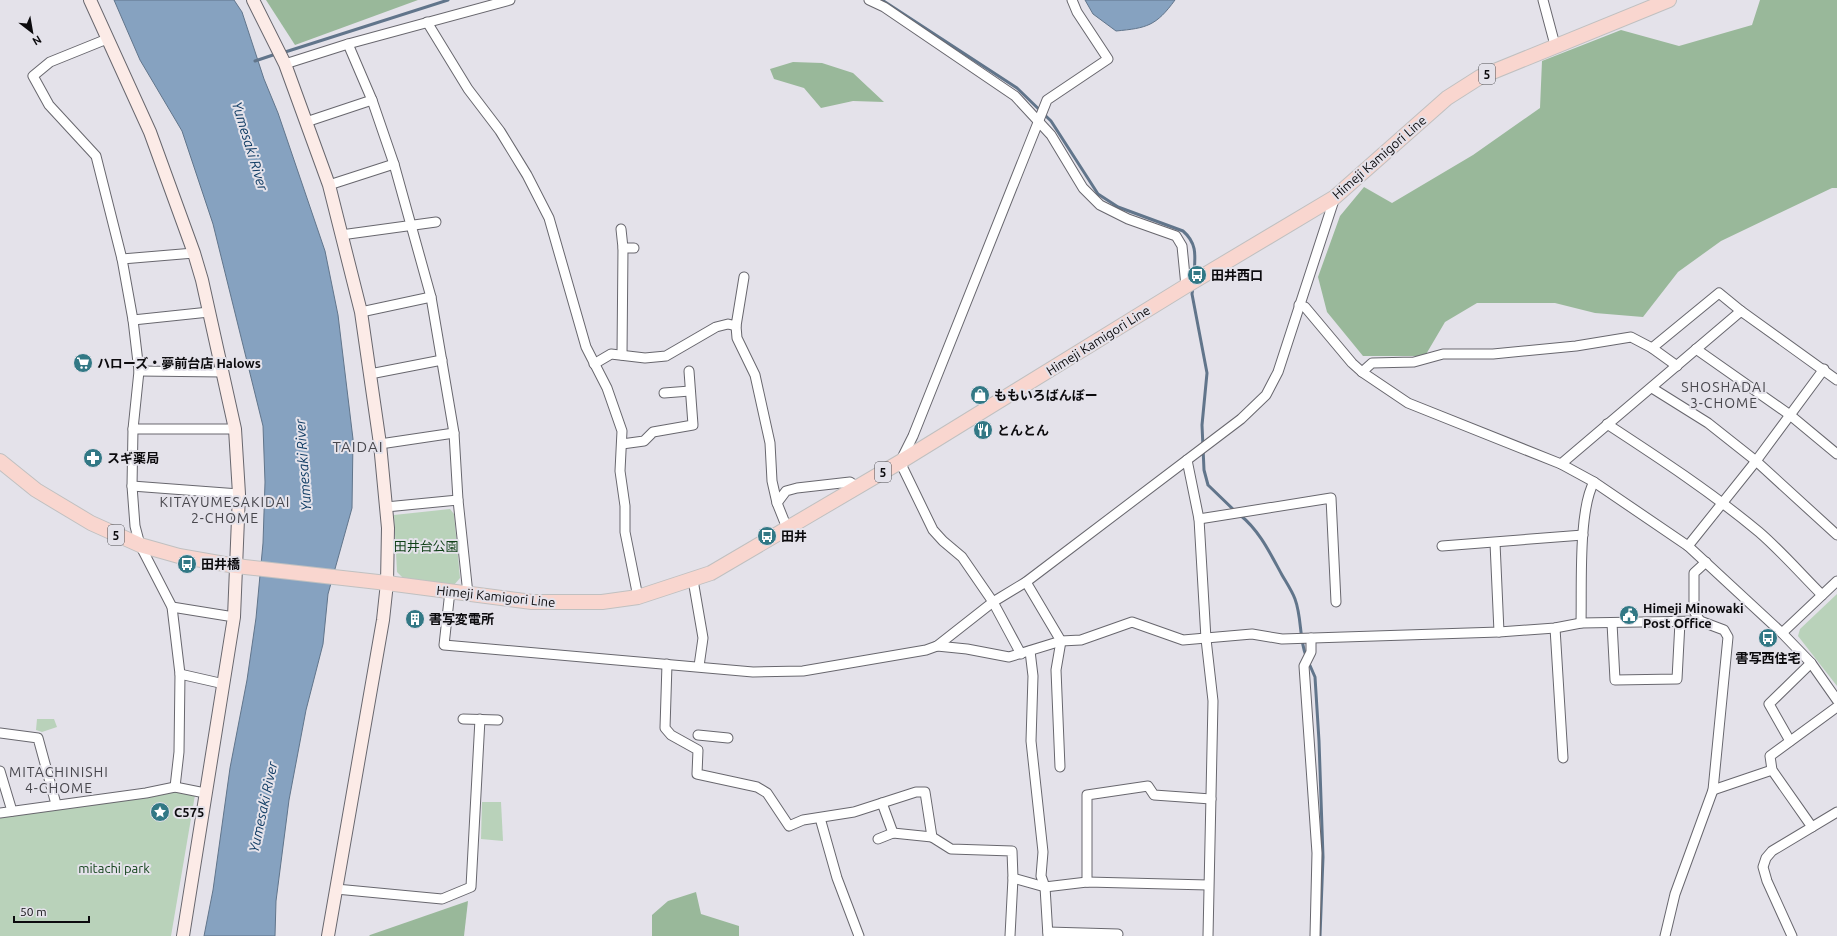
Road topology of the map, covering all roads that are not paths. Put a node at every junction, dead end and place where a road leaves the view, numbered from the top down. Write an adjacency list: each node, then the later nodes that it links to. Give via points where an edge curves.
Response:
1 (90, 0): 9 (street)
2 (253, 0): 12 (street)
3 (510, 0): 8 (street)
4 (869, 0): 15 (street, via 884,7 1015,96)
5 (1072, 0): 15 (street, via 1108,59 1047,100)
6 (1543, 0): 11 (street)
7 (1669, 0): 11 (main road, Himeji Kamigori Line / 5)
8 (427, 22): 10 (street); 40 (street, via 468,89 500,131 544,206 586,347)
9 (107, 39): 25 (street, via 150,132); 26 (street, via 50,62 33,76 49,105 96,156)
10 (348, 44): 12 (street); 13 (street)
11 (1555, 45): 18 (main road, Himeji Kamigori Line / 5, via 1480,78 1447,98)
12 (285, 64): 14 (street)
13 (372, 100): 14 (street); 16 (street)
14 (306, 122): 17 (street)
15 (1039, 122): 28 (street, via 1051,135 1083,188 1100,205 1128,219 1176,236 1182,246); 63 (street, via 916,429)
16 (394, 164): 17 (street); 20 (street)
17 (329, 185): 22 (street)
18 (1335, 196): 28 (main road, Himeji Kamigori Line / 5); 30 (street)
19 (436, 222): 20 (street)
20 (411, 226): 22 (street); 29 (street)
21 (621, 230): 23 (street)
22 (341, 234): 33 (street)
23 (623, 248): 24 (street); 38 (street)
24 (634, 248)
25 (194, 253): 26 (street); 32 (street)
26 (122, 259): 34 (street)
27 (744, 277): 35 (street)
28 (1186, 286): 63 (main road, Himeji Kamigori Line / 5)
29 (431, 297): 33 (street); 39 (street)
30 (1299, 305): 46 (street, via 1305,307); 60 (street, via 1278,372 1266,395 1241,419)
31 (1741, 311): 36 (street, via 1719,293); 37 (street); 42 (street)
32 (209, 312): 34 (street); 45 (street)
33 (361, 312): 47 (street)
34 (132, 320): 43 (street)
35 (736, 326): 38 (street, via 728,324 716,327 666,356 645,358); 70 (street, via 737,338 755,374 770,443 772,481)
36 (1652, 348): 41 (street); 46 (street, via 1631,337 1576,346 1493,354 1443,354 1414,362 1372,363)
37 (1696, 349): 41 (street); 52 (street)
38 (622, 355): 40 (street, via 611,354)
39 (442, 360): 47 (street); 56 (street)
40 (594, 364): 58 (street, via 607,388 622,431)
41 (1676, 366): 49 (street)
42 (1824, 369): 48 (street); 52 (street)
43 (139, 371): 45 (street); 55 (street)
44 (689, 371): 50 (street)
45 (223, 372): 54 (street)
46 (1362, 372): 64 (street, via 1408,403)
47 (370, 374): 57 (street)
48 (1837, 380)
49 (1652, 388): 53 (street); 62 (street, via 1708,423)
50 (690, 391): 51 (street); 58 (street, via 692,425 653,432 644,441)
51 (664, 393)
52 (1790, 415): 59 (street); 62 (street)
53 (1607, 424): 64 (street); 71 (street)
54 (234, 428): 55 (street); 68 (street)
55 (133, 429): 66 (street)
56 (454, 433): 57 (street); 69 (street)
57 (380, 444): 72 (street)
58 (622, 444): 90 (street, via 620,470 625,506 624,532)
59 (1837, 454)
60 (1187, 460): 73 (street); 85 (street)
61 (0, 461): 78 (main road, Himeji Kamigori Line / 5, via 36,490 91,523)
62 (1756, 461): 71 (street); 76 (street)
63 (900, 462): 67 (main road, Himeji Kamigori Line / 5); 91 (street, via 933,530 962,557)
64 (1561, 464): 65 (street)
65 (1594, 482): 75 (street, via 1590,489); 80 (street)
66 (132, 486): 68 (street); 78 (street, via 135,526)
67 (857, 488): 70 (street, via 850,482 796,488 786,491); 74 (main road, Himeji Kamigori Line / 5)
68 (239, 494): 82 (street)
69 (458, 500): 72 (street); 88 (street)
70 (777, 503): 74 (street)
71 (1723, 503): 80 (street); 89 (street, via 1760,534)
72 (386, 507): 86 (street)
73 (1199, 519): 92 (street, via 1331,498); 103 (street)
74 (787, 528): 83 (main road, Himeji Kamigori Line / 5, via 711,573)
75 (1583, 535): 77 (street); 98 (street)
76 (1837, 535)
77 (1495, 543): 79 (street); 100 (street)
78 (140, 545): 82 (main road, Himeji Kamigori Line / 5, via 179,556); 93 (street)
79 (1442, 546)
80 (1688, 546): 81 (street)
81 (1706, 562): 95 (street, via 1694,573 1694,611); 101 (street)
82 (243, 566): 86 (main road, Himeji Kamigori Line / 5); 94 (street)
83 (693, 580): 90 (main road, Himeji Kamigori Line / 5); 110 (street, via 702,638)
84 (1837, 581): 89 (street)
85 (1026, 582): 91 (street); 104 (street)
86 (387, 583): 87 (main road, Himeji Kamigori Line / 5); 144 (street, via 375,674)
87 (450, 591): 88 (main road, Himeji Kamigori Line / 5); 109 (street, via 444,645)
88 (468, 594): 90 (main road, Himeji Kamigori Line / 5, via 573,604)
89 (1822, 595): 101 (street)
90 (638, 597)
91 (993, 602): 105 (street); 107 (street)
92 (1336, 602)
93 (172, 608): 94 (street); 111 (street)
94 (234, 617): 112 (street)
95 (1700, 621): 96 (street); 127 (street, via 1724,630 1728,637)
96 (1680, 622): 97 (street); 97 (street, via 1676,679 1615,680)
97 (1612, 623): 98 (street)
98 (1581, 624): 99 (street)
99 (1555, 628): 100 (street); 122 (street)
100 (1499, 632): 102 (street)
101 (1782, 633): 108 (street)
102 (1311, 638): 103 (street, via 1282,639 1252,634); 152 (street, via 1311,652 1304,666 1317,853)
103 (1206, 639): 104 (street, via 1182,640 1132,622 1081,640); 129 (street, via 1212,701)
104 (1061, 641): 106 (street); 123 (street, via 1056,670)
105 (937, 646): 107 (street, via 1009,657); 110 (street, via 803,671 753,672)
106 (1030, 651): 107 (street); 143 (street, via 1033,676 1031,741 1043,852 1040,876)
107 (1021, 654)
108 (1811, 663): 113 (street); 121 (street, via 1769,704)
109 (667, 664): 110 (street); 135 (street, via 665,728 671,735 698,750 697,774 757,787 766,793 789,826 803,820)
110 (699, 666)
111 (180, 674): 112 (street); 126 (street, via 179,752)
112 (224, 684): 128 (street)
113 (1837, 700)
114 (1837, 707): 121 (street)
115 (463, 719): 116 (street)
116 (480, 719): 117 (street); 144 (street, via 471,887 442,899)
117 (498, 720)
118 (0, 734): 131 (street, via 38,738)
119 (698, 735): 120 (street)
120 (728, 738)
121 (1790, 741): 124 (street, via 1770,756)
122 (1563, 758)
123 (1060, 767)
124 (1772, 770): 127 (street); 136 (street)
125 (0, 771): 132 (street)
126 (175, 787): 128 (street); 131 (street)
127 (1713, 790): 153 (street, via 1675,894)
128 (205, 793): 147 (street)
129 (1211, 799): 141 (street, via 1154,795 1148,786 1087,795); 142 (street)
130 (882, 803): 135 (street, via 854,812); 137 (street); 138 (street, via 916,792 925,792)
131 (56, 804): 132 (street)
132 (12, 811): 134 (street)
133 (1837, 812): 136 (street)
134 (0, 813)
135 (820, 818): 149 (street)
136 (1812, 827): 154 (street, via 1772,851 1763,867 1766,881)
137 (893, 833): 138 (street); 139 (street)
138 (932, 837): 140 (street, via 951,849 1012,851)
139 (878, 839)
140 (1013, 878): 143 (street); 150 (street)
141 (1087, 882): 142 (street); 143 (street)
142 (1208, 885): 151 (street)
143 (1045, 887): 145 (street)
144 (336, 889): 148 (street)
145 (1048, 934): 146 (street)
146 (1118, 934)
147 (183, 936)
148 (328, 936)
149 (859, 936)
150 (1010, 936)
151 (1208, 936)
152 (1316, 936)
153 (1665, 936)
154 (1792, 936)

